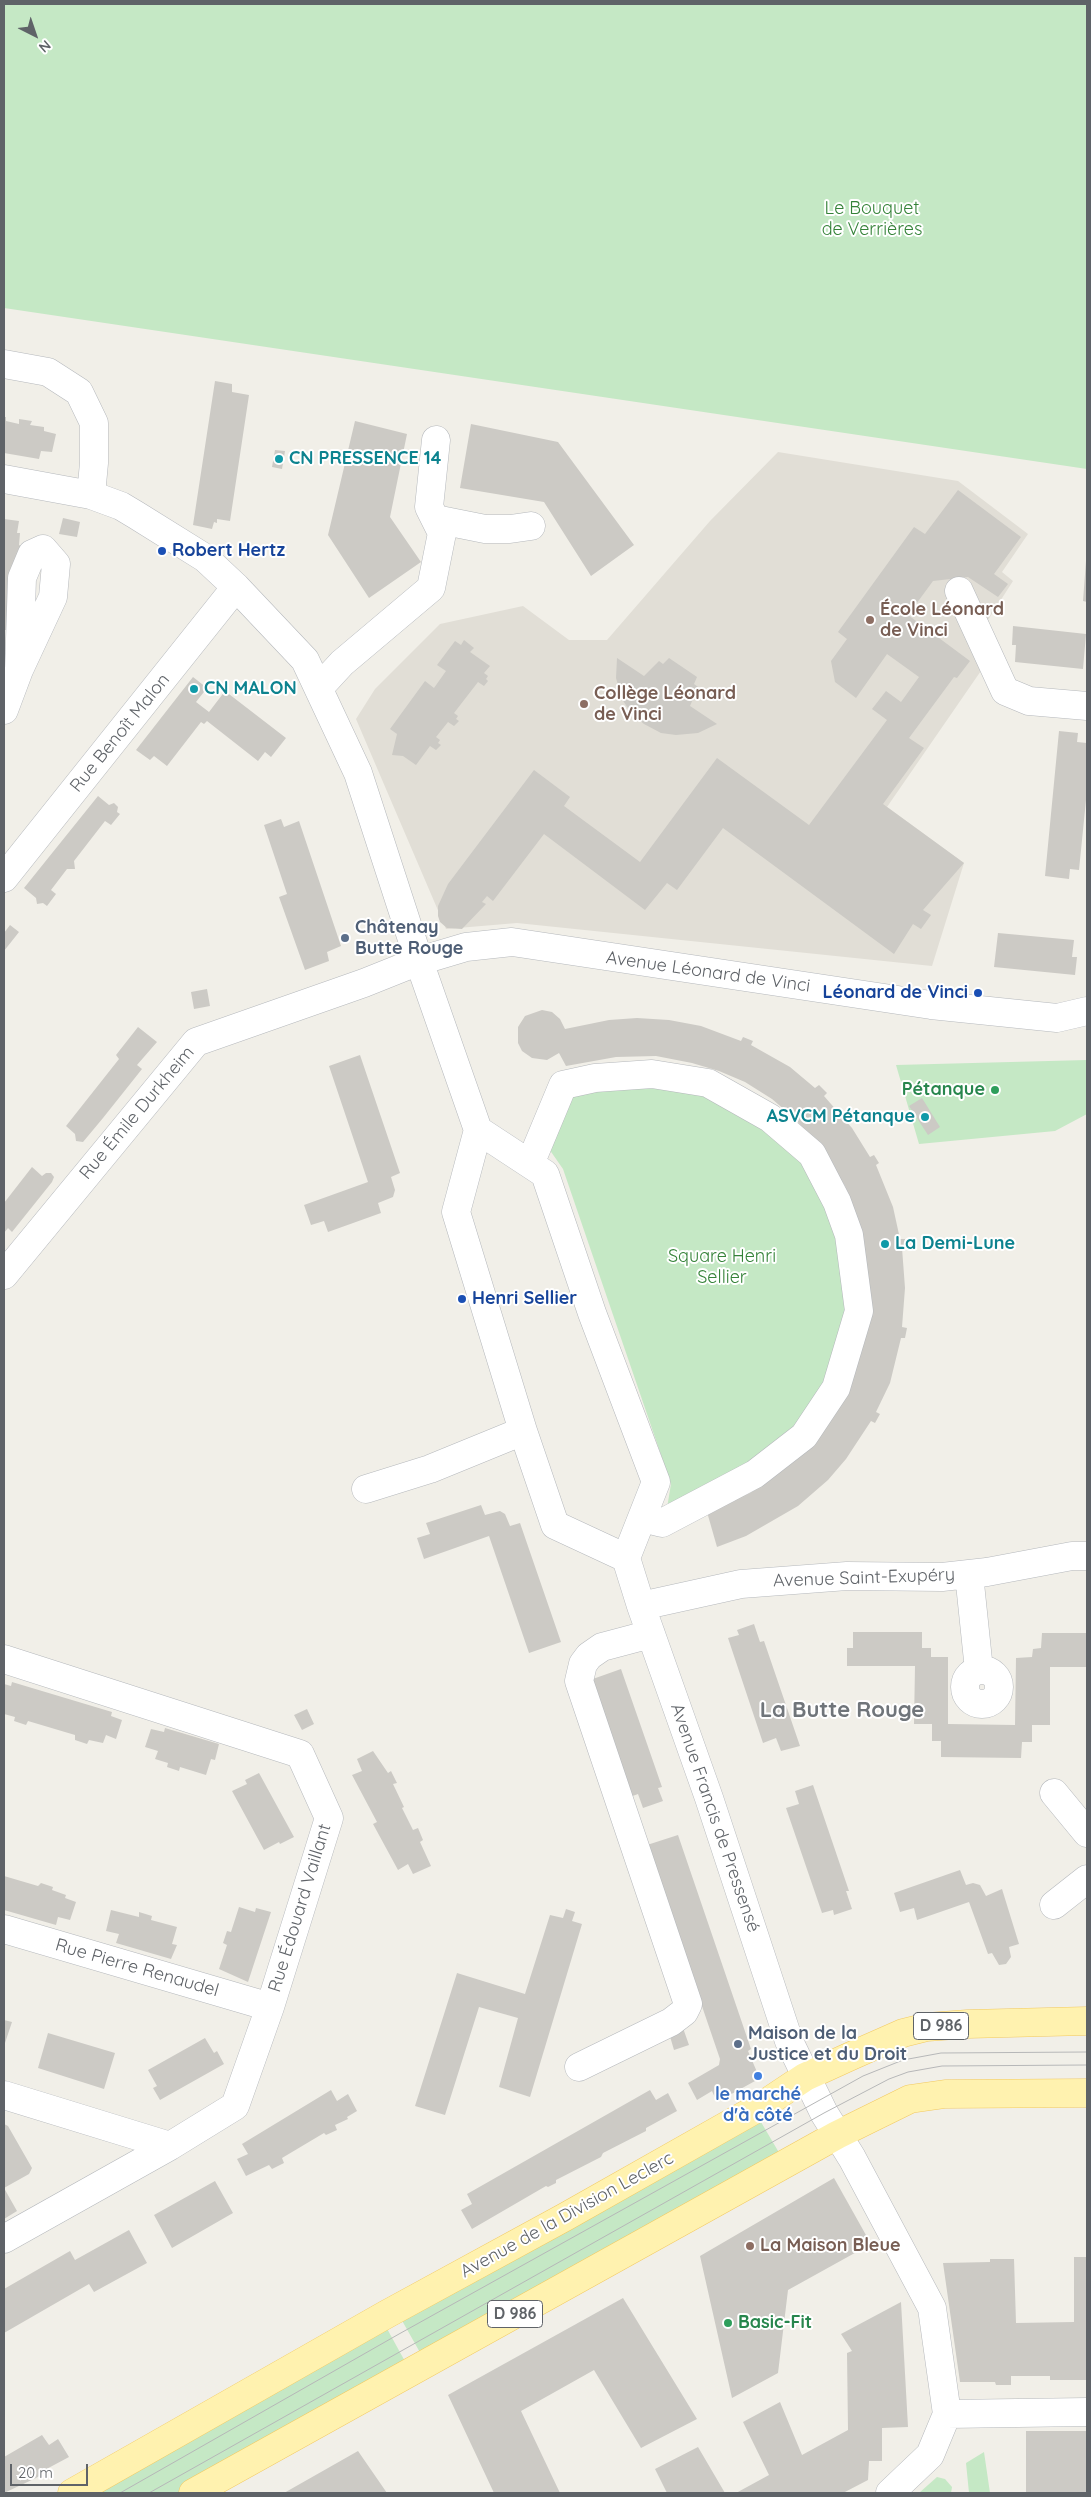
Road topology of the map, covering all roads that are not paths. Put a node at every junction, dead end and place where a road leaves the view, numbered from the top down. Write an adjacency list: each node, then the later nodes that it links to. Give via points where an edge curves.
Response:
1 (4, 364): 4 (street, via 48,372 79,392 94,423)
2 (436, 440): 5 (street, via 429,506)
3 (4, 479): 4 (street)
4 (91, 495): 7 (street, via 121,506 180,541 205,558)
5 (435, 519): 6 (street, via 486,529); 10 (street, via 442,533 431,588 342,663)
6 (531, 526)
7 (236, 587): 10 (street, via 305,660); 13 (street, Rue Benoît Malon)
8 (959, 591): 11 (street, via 1005,691 1029,701)
9 (19, 670): 12 (street)
10 (319, 688): 14 (street, via 358,773)
11 (1087, 706)
12 (4, 710)
13 (4, 878)
14 (419, 961): 15 (street, Avenue Léonard de Vinci, via 466,947 512,942 931,1005 1057,1018); 16 (street); 18 (street, Rue Émile Durkheim, via 196,1042)
15 (1087, 1011)
16 (478, 1130): 17 (street); 19 (street, via 456,1212)
17 (530, 1164): 21 (street, via 545,1174 592,1313 656,1482); 21 (street, via 563,1085 595,1078 652,1074 708,1083 770,1118 812,1154 837,1202 848,1235 859,1311 836,1388 804,1436 756,1474 670,1520 662,1524)
18 (4, 1275)
19 (523, 1431): 20 (street, via 430,1469); 23 (street, via 555,1525)
20 (366, 1489)
21 (642, 1518): 23 (street)
22 (1087, 1556): 24 (street, Avenue Saint-Exupéry)
23 (626, 1558): 25 (street, Avenue Francis de Pressensé)
24 (969, 1574): 25 (street, Avenue Saint-Exupéry, via 942,1577 847,1576 741,1584); 28 (street)
25 (641, 1606): 26 (street, Avenue Francis de Pressensé)
26 (651, 1634): 36 (street, via 602,1647 583,1664 579,1681 688,2004 684,2012 671,2022); 37 (street, Avenue Francis de Pressensé, via 713,1808 789,2041)
27 (4, 1659): 34 (street, Rue Édouard Vaillant, via 300,1754 329,1818)
28 (979, 1670)
29 (1054, 1794): 30 (street)
30 (1087, 1834)
31 (1087, 1879): 32 (street)
32 (1054, 1906)
33 (4, 1930): 34 (street, Rue Pierre Renaudel)
34 (270, 2007): 41 (street, Rue Édouard Vaillant, via 235,2106)
35 (1087, 2021): 37 (main road, Avenue de la Division Leclerc / D 986, via 927,2027 883,2041)
36 (579, 2068)
37 (806, 2077): 40 (street, Avenue Francis de Pressensé); 45 (main road, Avenue de la Division Leclerc / D 986, via 642,2174)
38 (1087, 2093): 40 (main road, D 986, via 945,2094 910,2099)
39 (4, 2095): 41 (street)
40 (837, 2135): 44 (street, Avenue Francis de Pressensé, via 919,2279 932,2308); 46 (main road, D 986)
41 (170, 2146): 42 (street, Rue Édouard Vaillant)
42 (4, 2239)
43 (1087, 2412): 44 (street)
44 (947, 2414): 47 (street, via 930,2455)
45 (72, 2493)
46 (193, 2493)
47 (890, 2493)

